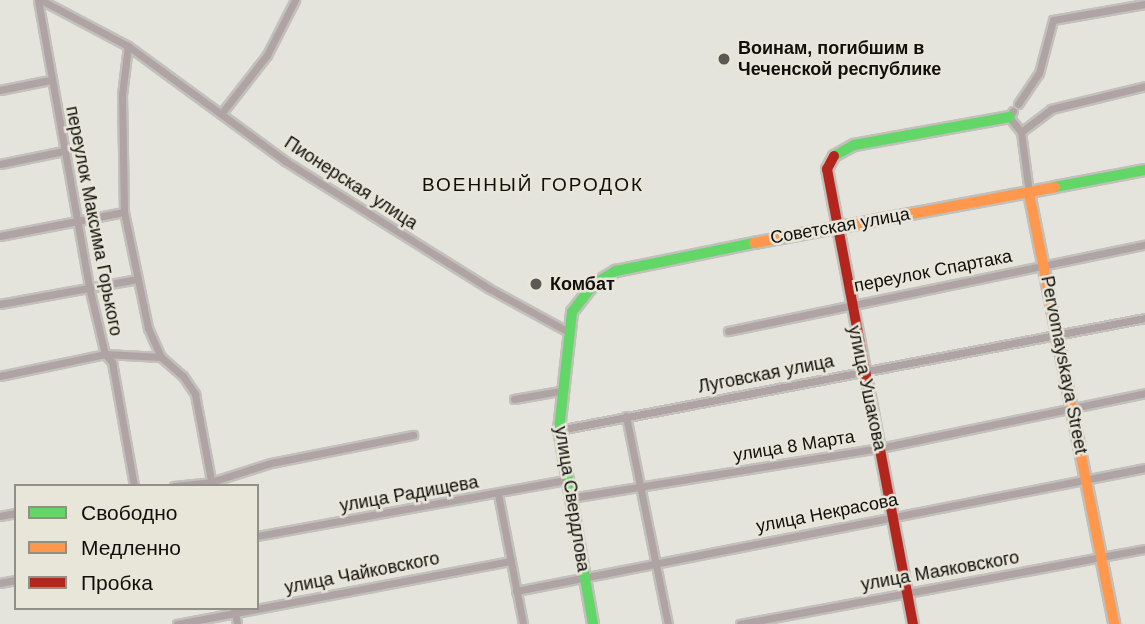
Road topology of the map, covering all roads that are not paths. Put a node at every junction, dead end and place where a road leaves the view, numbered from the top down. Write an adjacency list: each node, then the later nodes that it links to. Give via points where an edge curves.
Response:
1 (39, 0): 4 (street, Пионерская улица); 5 (street, переулок Максима Горького)
2 (295, 0): 9 (street, via 267,55)
3 (1145, 4): 8 (street, via 1053,20 1039,73)
4 (128, 46): 9 (street, Пионерская улица); 16 (street, via 122,95)
5 (50, 80): 7 (street); 12 (street, переулок Максима Горького)
6 (1145, 86): 11 (street, via 1051,109)
7 (0, 90)
8 (1018, 104)
9 (221, 114): 27 (street, Пионерская улица, via 406,238)
10 (1011, 114): 11 (street); 18 (street, улица Ушакова, via 854,145 835,153 827,169)
11 (1021, 132): 15 (street, Pervomayskaya Street)
12 (64, 151): 13 (street); 17 (street, переулок Максима Горького)
13 (0, 164)
14 (1145, 170): 15 (street, Советская улица)
15 (1029, 193): 18 (street, Советская улица); 21 (street, Pervomayskaya Street)
16 (124, 212): 17 (street); 22 (street)
17 (77, 221): 19 (street); 23 (street, переулок Максима Горького)
18 (837, 226): 24 (street, улица Ушакова); 27 (street, Советская улица, via 616,271 582,297)
19 (0, 236)
20 (1145, 245): 21 (street, переулок Спартака)
21 (1044, 264): 24 (street, переулок Спартака); 29 (street, Pervomayskaya Street)
22 (138, 279): 23 (street); 31 (street, via 148,328)
23 (89, 286): 25 (street); 30 (street, переулок Максима Горького)
24 (850, 303): 28 (street, переулок Спартака); 32 (street, улица Ушакова)
25 (0, 304)
26 (1145, 318): 29 (street, Луговская улица)
27 (566, 331): 34 (street, улица Свердлова)
28 (728, 331)
29 (1058, 335): 32 (street, Луговская улица); 37 (street, Pervomayskaya Street)
30 (105, 354): 31 (street); 33 (street); 45 (street, переулок Максима Горького, via 112,362)
31 (161, 357): 46 (street, via 195,394)
32 (865, 371): 38 (street, Луговская улица); 41 (street, улица Ушакова)
33 (0, 376)
34 (561, 391): 36 (street); 39 (street, улица Свердлова)
35 (1145, 393): 37 (street, улица 8 Марта)
36 (514, 399)
37 (1072, 407): 41 (street, улица 8 Марта); 44 (street, Pervomayskaya Street)
38 (626, 416): 39 (street, Луговская улица); 47 (street)
39 (559, 430): 43 (street, улица Свердлова)
40 (413, 435): 46 (street, via 271,463)
41 (880, 447): 47 (street, улица 8 Марта); 50 (street, улица Ушакова)
42 (1145, 468): 44 (street, улица Некрасова)
43 (566, 480): 48 (street, улица Радищева); 49 (street, улица Свердлова)
44 (1086, 480): 50 (street, улица Некрасова); 53 (street, Pervomayskaya Street)
45 (134, 484)
46 (212, 484)
47 (642, 487): 49 (street, улица 8 Марта); 55 (street)
48 (498, 494): 51 (street, улица Радищева); 54 (street)
49 (571, 498): 56 (street, улица Свердлова)
50 (893, 515): 55 (street, улица Некрасова); 58 (street, улица Ушакова)
51 (259, 536)
52 (1145, 549): 53 (street, улица Маяковского)
53 (1102, 558): 58 (street, улица Маяковского); 68 (street, Pervomayskaya Street)
54 (511, 561): 57 (street); 59 (street, улица Чайковского)
55 (655, 563): 56 (street, улица Некрасова); 65 (street)
56 (585, 577): 57 (street, улица Некрасова); 64 (street, улица Свердлова)
57 (516, 591): 63 (street)
58 (907, 593): 66 (street, улица Маяковского); 67 (street, улица Ушакова)
59 (259, 607)
60 (235, 611): 61 (street, улица Чайковского); 62 (street)
61 (177, 624)
62 (237, 624)
63 (523, 624)
64 (593, 624)
65 (668, 624)
66 (740, 624)
67 (913, 624)
68 (1114, 624)

